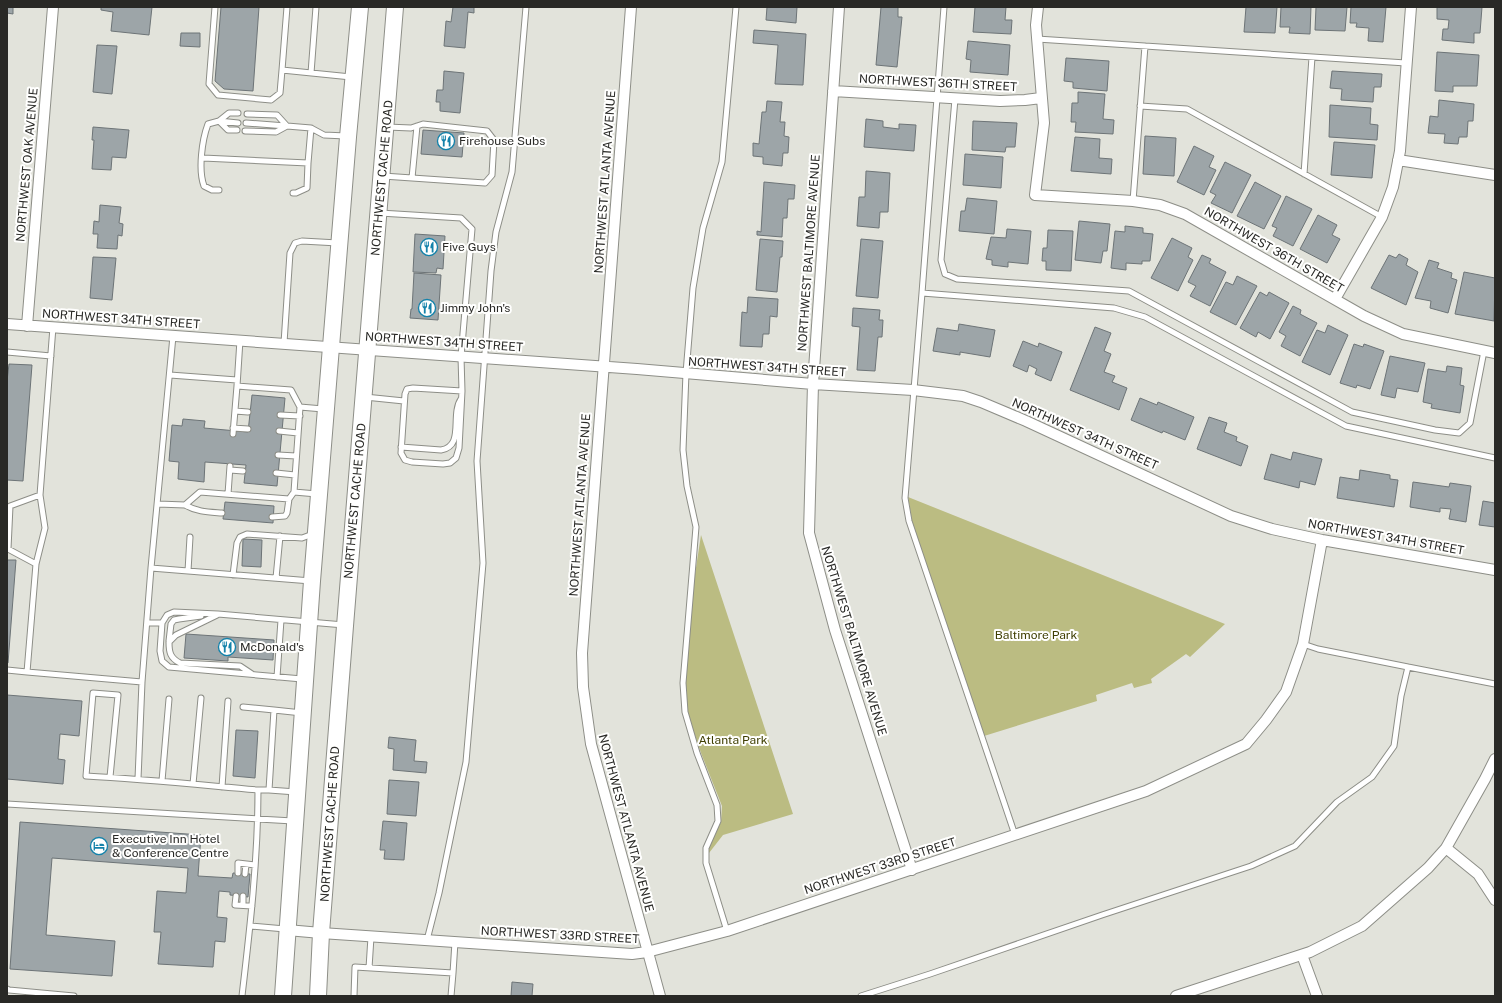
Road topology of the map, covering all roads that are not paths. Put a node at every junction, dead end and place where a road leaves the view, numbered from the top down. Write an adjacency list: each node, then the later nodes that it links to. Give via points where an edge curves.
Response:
1 (53, 7): 54 (street, NORTHWEST OAK AVENUE)
2 (215, 7): 18 (lane, via 209,84 218,95 270,100 280,93)
3 (287, 7): 18 (lane)
4 (316, 7): 19 (lane)
5 (360, 7): 20 (main road)
6 (395, 7): 33 (main road, NORTHWEST CACHE ROAD)
7 (526, 7): 66 (lane, via 512,172 496,232)
8 (631, 7): 67 (street, NORTHWEST ATLANTA AVENUE)
9 (736, 7): 68 (lane, via 722,162 703,228 693,288)
10 (839, 7): 21 (street, NORTHWEST BALTIMORE AVENUE)
11 (944, 7): 22 (lane)
12 (1038, 7): 14 (street)
13 (1411, 7): 17 (street)
14 (1037, 38): 15 (lane); 24 (street)
15 (1145, 46): 16 (lane); 25 (lane)
16 (1312, 57): 17 (lane); 41 (lane)
17 (1406, 63): 39 (street)
18 (282, 70): 19 (lane)
19 (311, 73): 20 (lane)
20 (354, 77): 37 (main road)
21 (833, 91): 22 (street, NORTHWEST 36TH STREET); 71 (street, NORTHWEST BALTIMORE AVENUE)
22 (937, 97): 23 (street, NORTHWEST 36TH STREET); 51 (lane)
23 (955, 98): 24 (street, NORTHWEST 36TH STREET, via 1000,101); 61 (lane, via 941,260 945,274 957,279 1129,291 1352,412 1435,430 1459,433 1470,423)
24 (1042, 98): 47 (street, NORTHWEST 36TH STREET, via 1044,122 1035,195)
25 (1140, 106): 41 (lane, via 1187,110); 47 (lane)
26 (238, 113): 28 (lane, via 229,113)
27 (247, 114): 31 (lane, via 277,115)
28 (219, 122): 29 (lane); 35 (lane, via 228,130); 38 (lane, via 208,124 204,136)
29 (238, 123)
30 (246, 123): 31 (lane)
31 (288, 126): 34 (lane); 36 (lane, via 276,132)
32 (417, 126): 33 (lane); 44 (lane); 44 (lane, via 423,124 487,131 494,140 492,175 485,183)
33 (386, 127): 43 (main road, NORTHWEST CACHE ROAD)
34 (310, 128): 37 (lane, via 324,135); 40 (lane)
35 (236, 130)
36 (245, 131)
37 (348, 137): 50 (main road)
38 (203, 158): 40 (lane); 45 (lane, via 201,178 204,186)
39 (1398, 160): 42 (street); 49 (street, via 1393,187)
40 (308, 163): 46 (lane, via 307,188)
41 (1304, 174): 49 (lane)
42 (1495, 174)
43 (382, 176): 44 (lane); 48 (main road, NORTHWEST CACHE ROAD)
44 (412, 178)
45 (219, 190)
46 (293, 193)
47 (1133, 201): 52 (street, NORTHWEST 36TH STREET, via 1160,205 1185,214)
48 (379, 213): 60 (main road, NORTHWEST CACHE ROAD); 65 (lane, via 461,218 472,229)
49 (1382, 217): 52 (street)
50 (339, 243): 58 (lane, via 302,241 295,243 292,248); 59 (main road)
51 (922, 293): 73 (lane); 90 (lane, via 1114,308 1145,317 1346,426)
52 (1334, 299): 61 (street, NORTHWEST 36TH STREET, via 1403,334)
53 (7, 324): 54 (street, NORTHWEST 34TH STREET)
54 (27, 326): 55 (street, NORTHWEST 34TH STREET)
55 (53, 327): 56 (street, NORTHWEST 34TH STREET); 64 (lane)
56 (173, 336): 57 (street, NORTHWEST 34TH STREET); 69 (lane)
57 (240, 340): 58 (street, NORTHWEST 34TH STREET); 70 (lane)
58 (284, 343): 59 (street, NORTHWEST 34TH STREET)
59 (331, 347): 60 (street, NORTHWEST 34TH STREET); 79 (main road)
60 (368, 349): 65 (street, NORTHWEST 34TH STREET); 75 (main road, NORTHWEST CACHE ROAD)
61 (1484, 351): 63 (street, NORTHWEST 36TH STREET)
62 (7, 352): 64 (lane)
63 (1495, 353)
64 (51, 356): 97 (lane)
65 (461, 357): 66 (street, NORTHWEST 34TH STREET); 74 (lane)
66 (485, 358): 67 (street, NORTHWEST 34TH STREET); 165 (lane, via 477,461 483,563 466,762)
67 (604, 367): 68 (street, NORTHWEST 34TH STREET); 167 (street, NORTHWEST ATLANTA AVENUE, via 582,653 583,687 590,744)
68 (686, 373): 71 (street, NORTHWEST 34TH STREET); 162 (lane, via 683,450 687,486 696,526 684,690 685,712 717,805 718,821 706,848 706,863)
69 (170, 374): 70 (lane); 99 (lane)
70 (237, 380): 72 (lane)
71 (812, 384): 73 (street, NORTHWEST 34TH STREET); 152 (street, NORTHWEST BALTIMORE AVENUE, via 809,532 835,630)
72 (237, 386): 78 (lane, via 291,390); 80 (lane)
73 (913, 390): 106 (street, NORTHWEST 34TH STREET, via 963,396 981,402 1231,516 1272,529); 148 (lane, via 905,498 909,521)
74 (462, 391): 76 (lane); 77 (lane, via 407,389)
75 (364, 397): 77 (lane); 119 (main road, NORTHWEST CACHE ROAD)
76 (462, 398): 87 (lane, via 457,404 455,440 452,446 441,450); 87 (lane, via 458,448 456,458 450,463 408,461 402,457)
77 (404, 401): 87 (lane)
78 (300, 407): 79 (lane); 83 (lane)
79 (326, 409): 96 (main road)
80 (235, 411): 81 (lane); 84 (lane, via 233,431)
81 (248, 412)
82 (280, 415): 83 (lane)
83 (300, 416): 86 (lane)
84 (248, 429)
85 (279, 431): 86 (lane)
86 (298, 433): 89 (lane)
87 (401, 447)
88 (278, 455): 89 (lane)
89 (296, 456): 93 (lane)
90 (1495, 458)
91 (243, 471): 95 (lane, via 230,468)
92 (276, 473): 93 (lane)
93 (295, 475): 94 (lane)
94 (294, 492): 96 (lane); 98 (lane)
95 (228, 494): 98 (lane); 100 (lane, via 200,492)
96 (319, 494): 103 (main road)
97 (40, 495): 107 (lane, via 45,528); 107 (lane, via 10,506 8,549)
98 (289, 499): 102 (lane, via 285,516)
99 (158, 504): 100 (lane); 108 (lane)
100 (185, 505): 101 (lane, via 202,512)
101 (222, 513)
102 (272, 517)
103 (316, 532): 104 (lane, via 302,538); 113 (main road)
104 (280, 536): 111 (lane, via 240,536); 112 (lane)
105 (190, 537): 110 (lane)
106 (1322, 540): 109 (street, NORTHWEST 34TH STREET); 121 (street, NORTHWEST 33RD STREET)
107 (36, 564): 124 (lane)
108 (151, 568): 110 (lane); 117 (lane)
109 (1495, 570)
110 (188, 571): 111 (lane)
111 (233, 574): 112 (lane)
112 (276, 578): 113 (lane)
113 (312, 581): 116 (main road)
114 (218, 614): 115 (lane); 118 (lane, via 174,612 167,615); 120 (lane, via 176,635); 120 (lane, via 174,620 171,624)
115 (281, 620): 116 (lane); 126 (lane)
116 (309, 622): 119 (lane); 127 (main road)
117 (147, 623): 118 (lane); 128 (lane)
118 (162, 623): 125 (lane, via 160,651 162,661 169,667)
119 (345, 626): 163 (main road, NORTHWEST CACHE ROAD)
120 (169, 642): 125 (lane, via 169,652 180,663 240,666)
121 (1303, 644): 122 (lane); 148 (street, NORTHWEST 33RD STREET, via 1286,692 1246,744 1146,791)
122 (1408, 667): 129 (lane); 179 (lane, via 1394,746 1372,777 1337,802 1295,846 1251,866)
123 (7, 670): 124 (lane)
124 (27, 672): 128 (lane)
125 (253, 675): 126 (lane)
126 (277, 677): 127 (lane)
127 (305, 679): 135 (main road)
128 (142, 682): 138 (lane)
129 (1495, 684)
130 (201, 698): 140 (lane)
131 (169, 699): 139 (lane)
132 (228, 701): 141 (lane)
133 (243, 707): 134 (lane)
134 (274, 710): 135 (lane); 143 (lane)
135 (302, 713): 144 (main road)
136 (1495, 759): 149 (street)
137 (110, 777): 137 (lane, via 86,776 93,692 118,695); 138 (lane)
138 (138, 779): 139 (lane)
139 (162, 781): 140 (lane)
140 (193, 784): 141 (lane)
141 (222, 787): 142 (lane)
142 (258, 790): 143 (lane); 146 (lane)
143 (269, 790): 144 (lane)
144 (297, 792): 147 (main road)
145 (7, 804): 146 (lane)
146 (258, 820): 147 (lane); 151 (lane)
147 (296, 821): 161 (main road)
148 (1016, 835): 152 (street, NORTHWEST 33RD STREET)
149 (1446, 848): 157 (street, via 1478,874); 168 (street, via 1428,868 1362,926)
150 (246, 864): 151 (lane); 153 (lane, via 238,863); 154 (lane)
151 (255, 865): 159 (lane)
152 (912, 870): 162 (street, NORTHWEST 33RD STREET)
153 (238, 873)
154 (245, 874)
155 (236, 896): 158 (lane, via 235,905)
156 (243, 896): 158 (lane)
157 (1495, 900)
158 (243, 905): 159 (lane)
159 (252, 906): 160 (lane)
160 (250, 926): 161 (lane); 173 (lane)
161 (287, 930): 163 (street, NORTHWEST 33RD STREET); 174 (main road)
162 (727, 931): 167 (street, NORTHWEST 33RD STREET)
163 (321, 933): 164 (street, NORTHWEST 33RD STREET); 175 (main road, NORTHWEST CACHE ROAD)
164 (371, 936): 165 (street, NORTHWEST 33RD STREET); 169 (lane)
165 (427, 940): 166 (street, NORTHWEST 33RD STREET)
166 (455, 942): 167 (street, NORTHWEST 33RD STREET, via 632,954); 170 (lane)
167 (647, 952): 178 (street, NORTHWEST ATLANTA AVENUE)
168 (1302, 955): 180 (street); 181 (street)
169 (369, 968): 170 (lane); 176 (lane, via 355,967)
170 (453, 973): 177 (lane)
171 (7, 989): 172 (lane)
172 (74, 996)
173 (242, 996)
174 (283, 996)
175 (318, 996)
176 (354, 996)
177 (451, 996)
178 (660, 996)
179 (862, 996)
180 (1176, 996)
181 (1317, 996)

